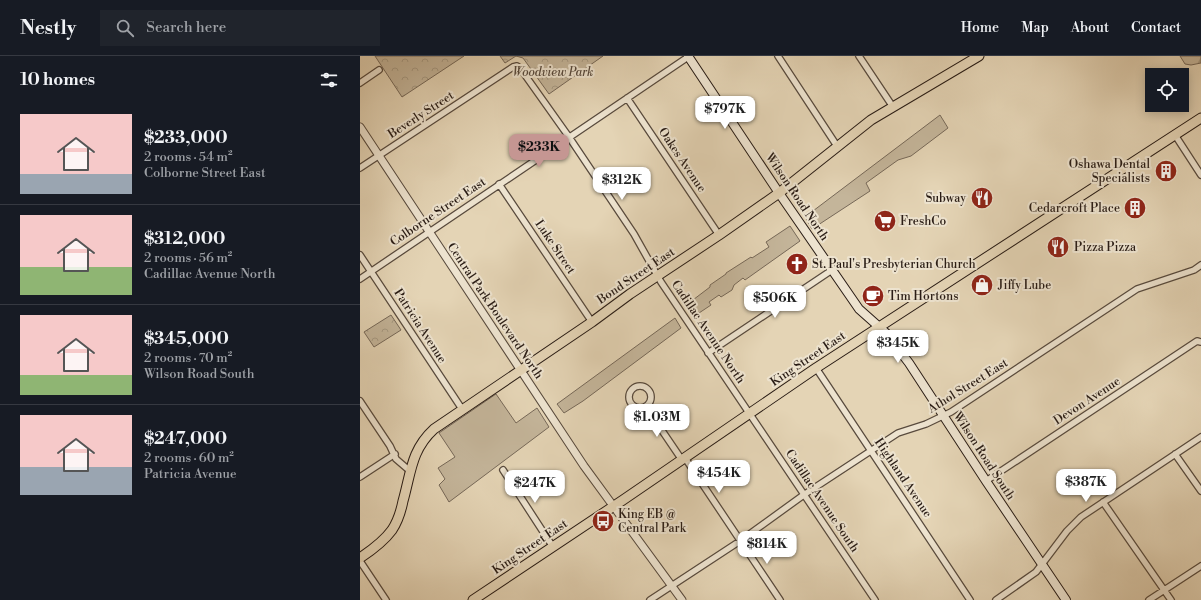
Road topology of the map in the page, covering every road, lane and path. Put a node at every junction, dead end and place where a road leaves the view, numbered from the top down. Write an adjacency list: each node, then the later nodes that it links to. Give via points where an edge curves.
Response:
1 (688, 56): 8 (street, Colborne Street East); 19 (main road, Wilson Road North)
2 (778, 56): 14 (street)
3 (859, 56): 9 (street)
4 (979, 56): 9 (main road, Bond Street East)
5 (379, 70): 7 (street)
6 (493, 80): 13 (street, Cadillac Avenue North, via 513,67 520,68); 15 (street, Beverly Street)
7 (360, 83)
8 (627, 98): 13 (street, Colborne Street East); 21 (street, Oakes Avenue)
9 (893, 107): 14 (main road, Bond Street East)
10 (1201, 118): 12 (main road, King Street East)
11 (360, 127): 15 (street, Central Park Boulevard North)
12 (1175, 135): 17 (street); 29 (main road, King Street East)
13 (569, 137): 18 (street, Colborne Street East); 26 (street, Cadillac Avenue North, via 634,234)
14 (837, 146): 19 (main road, Bond Street East)
15 (380, 155): 16 (street, Beverly Street); 20 (street, Central Park Boulevard North)
16 (360, 168)
17 (1201, 175)
18 (499, 184): 20 (street, Colborne Street East); 28 (street, Luke Street)
19 (778, 193): 21 (main road, Bond Street East); 24 (main road, Wilson Road North)
20 (428, 232): 25 (street, Colborne Street East); 33 (street, Central Park Boulevard North)
21 (719, 235): 26 (main road, Bond Street East)
22 (360, 255): 25 (street, Patricia Avenue)
23 (1201, 265): 38 (street, Athol Street East, via 1194,270 1137,289)
24 (832, 270): 29 (main road, Wilson Road North, via 859,309); 31 (street)
25 (371, 271): 27 (street, Colborne Street East); 36 (street, Patricia Avenue)
26 (658, 275): 28 (main road, Bond Street East); 31 (street, Cadillac Avenue North)
27 (360, 279)
28 (592, 322): 33 (main road, Bond Street East)
29 (879, 327): 32 (main road, King Street East); 38 (main road, Wilson Road South, via 904,356)
30 (1201, 342): 47 (street, Devon Avenue, via 1197,341)
31 (708, 352): 37 (street, Cadillac Avenue North)
32 (816, 368): 37 (main road, King Street East); 40 (street, Highland Avenue)
33 (521, 369): 36 (main road, Bond Street East); 51 (street, Central Park Boulevard North, via 584,466)
34 (360, 401): 41 (street)
35 (646, 407): 43 (street)
36 (462, 410): 45 (main road, Bond Street East, via 427,436 418,449)
37 (749, 414): 43 (main road, King Street East); 49 (street, Cadillac Avenue South)
38 (943, 416): 40 (street, Athol Street East, via 905,430); 47 (main road, Wilson Road South)
39 (1201, 437): 42 (street)
40 (871, 451): 49 (street, Athol Street East); 66 (street, Highland Avenue)
41 (394, 454): 45 (street, via 398,462); 46 (street)
42 (1175, 454): 48 (street); 50 (street)
43 (683, 459): 51 (main road, King Street East); 52 (street)
44 (503, 470): 53 (street)
45 (410, 471): 54 (main road, Bond Street East, via 395,525 385,538)
46 (360, 477)
47 (986, 481): 56 (main road, Wilson Road South)
48 (1201, 491)
49 (805, 494): 52 (street, Athol Street East); 65 (street, Cadillac Avenue South)
50 (1103, 502): 56 (street, via 1073,524); 59 (street)
51 (614, 506): 53 (main road, King Street East); 58 (street, Central Park Boulevard North)
52 (740, 541): 58 (street, Athol Street East); 64 (street)
53 (553, 547): 61 (main road, King Street East)
54 (360, 558)
55 (360, 561): 60 (street)
56 (1042, 565): 67 (street, via 1030,577); 68 (main road, Wilson Road South)
57 (1201, 566): 59 (street)
58 (672, 585): 62 (street, Athol Street East); 63 (street, Central Park Boulevard North)
59 (1165, 590): 69 (street); 70 (street)
60 (386, 600)
61 (473, 600)
62 (650, 600)
63 (682, 600)
64 (780, 600)
65 (875, 600)
66 (970, 600)
67 (996, 600)
68 (1066, 600)
69 (1149, 600)
70 (1171, 600)

